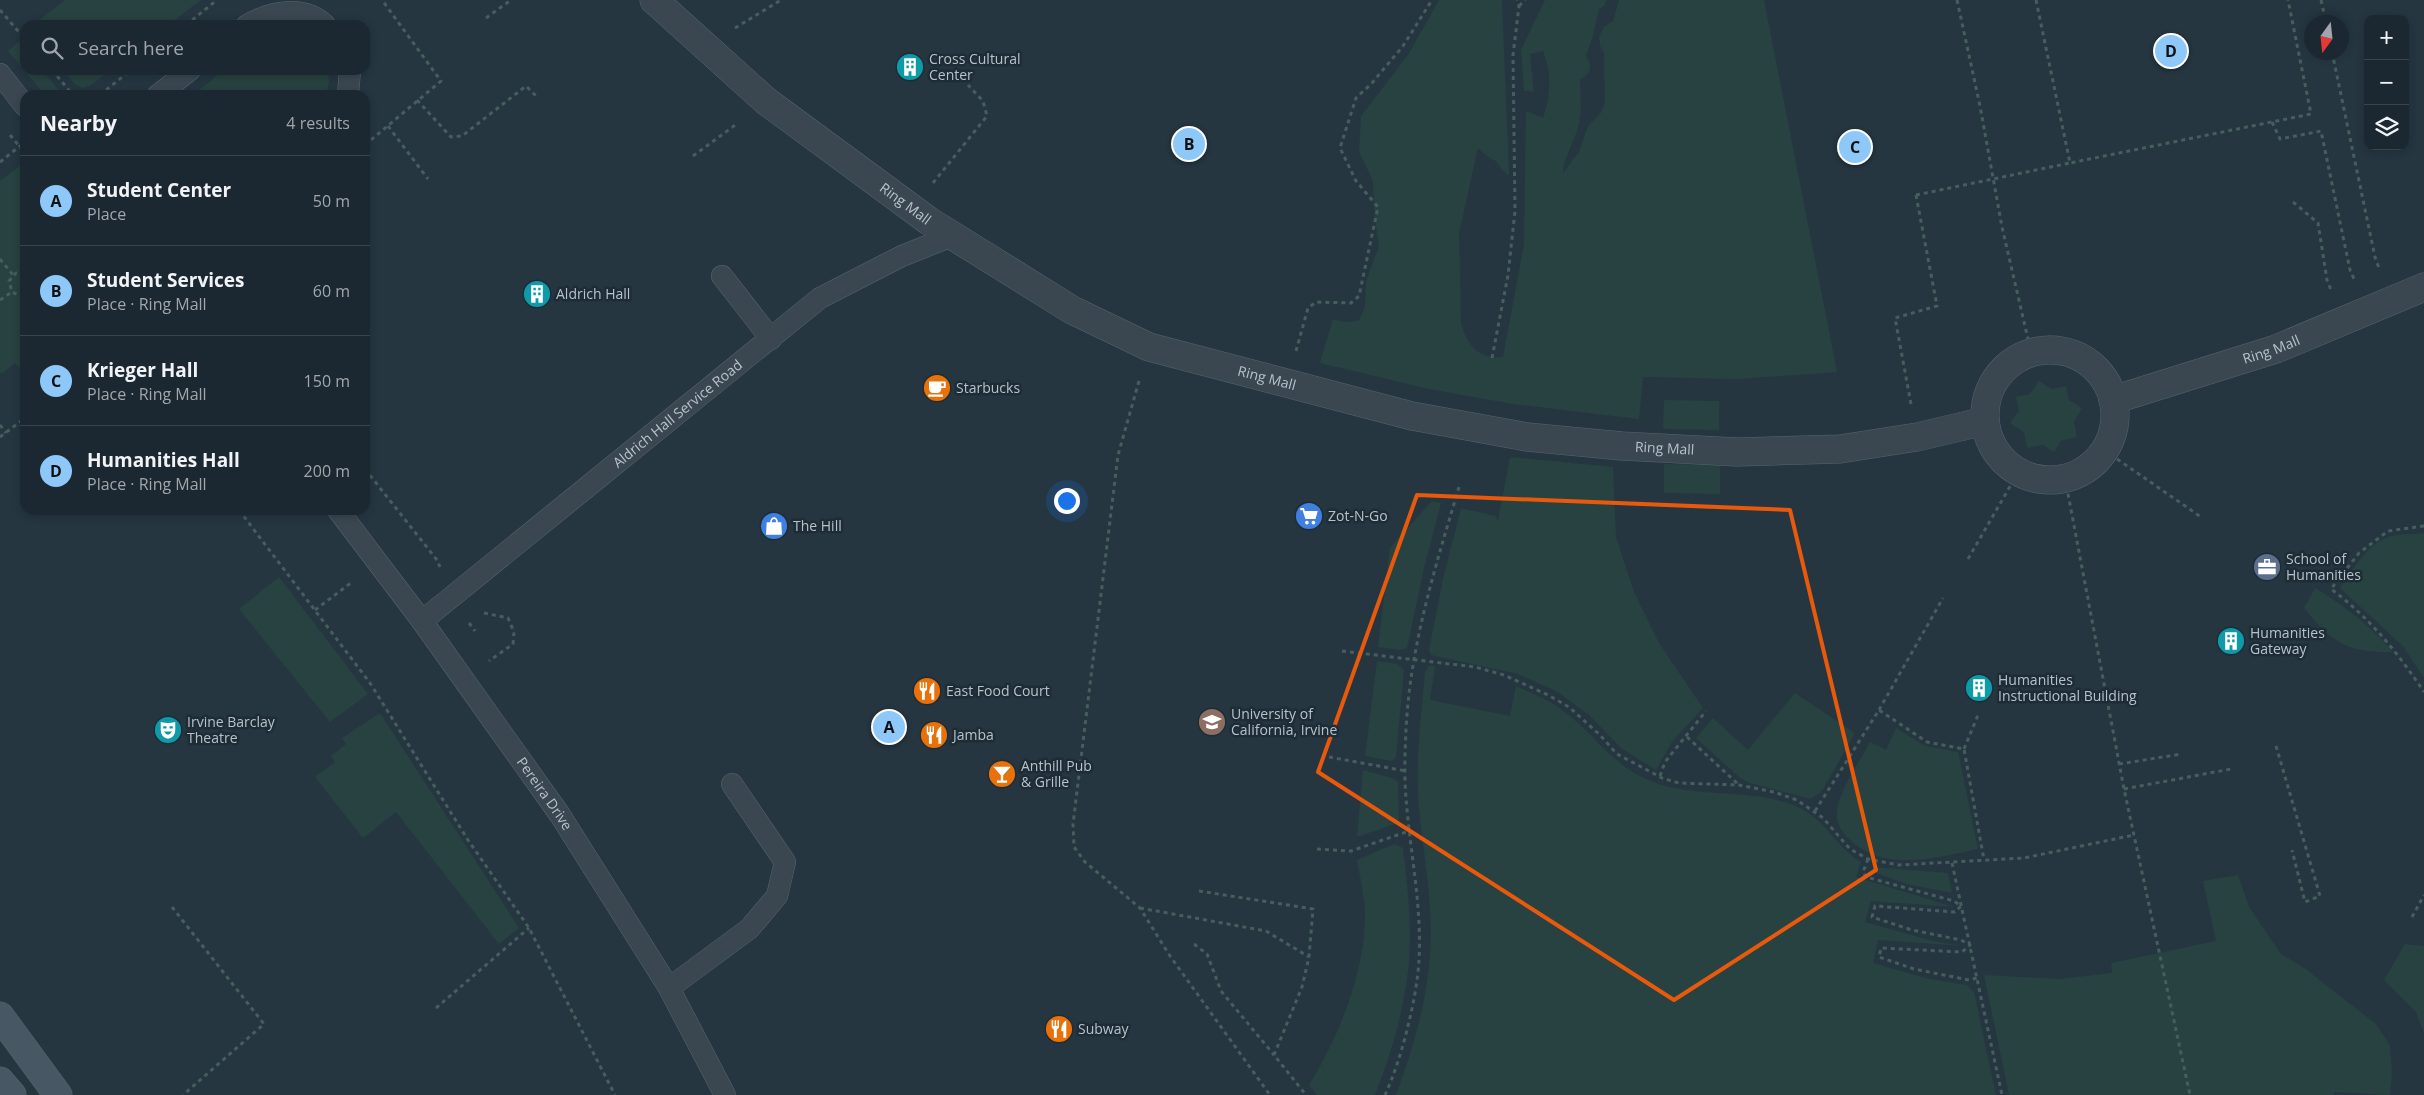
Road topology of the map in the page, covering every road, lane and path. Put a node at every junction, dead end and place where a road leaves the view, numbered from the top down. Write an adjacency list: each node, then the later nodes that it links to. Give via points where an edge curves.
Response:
1 (217, 0): 17 (path)
2 (382, 0): 35 (path, via 441,82)
3 (511, 0): 16 (path)
4 (654, 0): 21 (street, Ring Mall)
5 (781, 0): 21 (path)
6 (1432, 0): 62 (path, via 1403,46 1356,98 1340,148 1356,181 1378,207 1359,296 1351,303 1316,302 1308,308)
7 (1517, 0): 13 (path)
8 (1525, 0): 13 (path)
9 (1957, 0): 60 (path, via 2002,227)
10 (2036, 0): 43 (path)
11 (2288, 0): 37 (path, via 2311,114)
12 (2322, 0): 15 (path)
13 (1519, 6): 61 (path, via 1513,55 1515,211 1508,275)
14 (0, 10): 20 (path)
15 (2325, 15)
16 (486, 18)
17 (192, 20)
18 (257, 20): 19 (lane, via 286,11 302,13)
19 (315, 20)
20 (20, 33)
21 (703, 46): 36 (street, Ring Mall)
22 (2334, 60): 56 (path, via 2375,257)
23 (0, 74): 34 (lane)
24 (56, 75): 29 (path)
25 (125, 75): 30 (path)
26 (184, 75): 31 (lane)
27 (350, 75): 32 (lane)
28 (968, 85): 46 (path, via 983,101 987,116)
29 (69, 90)
30 (106, 90)
31 (164, 90)
32 (348, 90)
33 (537, 97): 35 (path, via 526,86 462,136 450,137)
34 (20, 100)
35 (417, 100): 38 (path)
36 (766, 101): 41 (path); 46 (street, Ring Mall)
37 (2272, 122): 43 (path); 56 (path, via 2280,138 2321,130 2350,270)
38 (388, 126): 39 (path); 44 (path)
39 (370, 141)
40 (20, 146): 42 (path)
41 (693, 156)
42 (0, 162)
43 (2070, 163): 68 (path, bridge, via 1916,195 1937,306 1895,318)
44 (428, 179)
45 (2292, 202): 57 (path, via 2318,223 2327,280)
46 (912, 208): 47 (street, Ring Mall)
47 (952, 236): 58 (lane, Aldrich Hall Service Road, via 902,256 820,298); 59 (street, Ring Mall, via 1072,310)
48 (0, 259): 50 (path)
49 (20, 272): 50 (path)
50 (13, 275): 53 (path, via 9,281)
51 (722, 276): 58 (lane)
52 (2424, 287): 56 (street, Ring Mall)
53 (12, 292): 54 (path); 55 (path)
54 (20, 295)
55 (0, 300)
56 (2380, 306): 57 (street, Ring Mall)
57 (2343, 321): 63 (street, Ring Mall, via 2276,349)
58 (771, 339): 81 (lane, Aldrich Hall Service Road)
59 (1149, 347): 62 (street, Ring Mall); 118 (path, via 1118,455 1073,824 1074,847 1085,862)
60 (2031, 352): 63 (street, via 2053,349 2073,353 2101,375); 64 (street, via 2008,365 1991,386 1985,403)
61 (1492, 358)
62 (1288, 385): 68 (street, Ring Mall, via 1412,416 1528,437 1622,446 1737,452 1821,450)
63 (2113, 400): 70 (street, via 2112,434)
64 (1985, 421): 68 (street, Ring Mall); 71 (street, via 1990,442 2002,459)
65 (20, 422): 67 (path)
66 (0, 425): 67 (path)
67 (6, 433): 69 (path)
68 (1917, 437)
69 (0, 438)
70 (2104, 450): 73 (street, via 2081,472); 77 (path)
71 (2019, 471): 73 (street, via 2041,478); 79 (path)
72 (370, 475): 81 (path, via 437,560)
73 (2066, 478): 99 (path)
74 (1459, 488): 88 (path, via 1426,597)
75 (243, 515): 83 (path)
76 (342, 515): 85 (lane, Pereira Drive)
77 (2201, 517)
78 (2424, 526): 90 (path, via 2388,531 2359,552 2331,588 2354,606 2399,655)
79 (1968, 559)
80 (353, 581): 83 (path)
81 (452, 597): 85 (lane, Aldrich Hall Service Road); 86 (path)
82 (1943, 598): 91 (path)
83 (315, 610): 120 (path, via 370,683 468,840)
84 (484, 613): 89 (path, via 508,618 515,636 513,644)
85 (422, 621): 125 (lane, Pereira Drive, via 560,815)
86 (475, 631)
87 (1342, 651): 88 (path)
88 (1413, 660): 101 (path, via 1406,730); 102 (path, via 1475,667 1504,675 1548,695 1569,707 1617,754)
89 (489, 661)
90 (2424, 692)
91 (1878, 710): 96 (path, via 1927,742); 106 (path)
92 (1706, 711): 94 (path)
93 (1978, 715): 96 (path)
94 (1687, 737): 102 (path, via 1665,762); 104 (path)
95 (2276, 746): 110 (path, via 2320,896 2305,902)
96 (1964, 748): 112 (path)
97 (2182, 754): 99 (path)
98 (1329, 757): 101 (path)
99 (2119, 764): 105 (path)
100 (2231, 769): 105 (path)
101 (1406, 771): 107 (path)
102 (1660, 776): 104 (path, via 1679,782)
103 (732, 784): 125 (lane, via 785,862 777,896 749,929)
104 (1739, 785): 106 (path, via 1774,792)
105 (2124, 789): 108 (path)
106 (1815, 811): 111 (path, via 1850,849)
107 (1409, 831): 109 (path, via 1350,851); 137 (path, via 1419,960 1406,1032)
108 (2134, 835): 112 (path, via 2024,858); 139 (path)
109 (1317, 849)
110 (2292, 850)
111 (1868, 859): 113 (path, via 1900,864); 116 (path, via 1863,872 1866,876 1954,901)
112 (1984, 860): 113 (path)
113 (1952, 862): 116 (path)
114 (1199, 891): 123 (path, via 1313,909)
115 (2424, 895): 119 (path)
116 (1961, 906): 122 (path); 122 (path, via 1955,912 1875,906 1872,917 1912,930 1962,940)
117 (172, 908): 132 (path, via 264,1024)
118 (1140, 908): 123 (path, via 1266,931); 135 (path, via 1170,956)
119 (2412, 917)
120 (529, 928): 126 (path); 133 (path)
121 (1194, 944): 128 (path, via 1207,954 1221,991)
122 (1970, 945): 124 (path); 124 (path, via 1962,952 1881,948 1879,957 1914,969 1969,980)
123 (1309, 957): 128 (path, via 1302,987)
124 (1977, 978): 138 (path)
125 (669, 988): 134 (lane, Pereira Drive)
126 (436, 1008)
127 (0, 1016): 131 (main road)
128 (1274, 1055): 136 (path)
129 (0, 1080): 130 (main road)
130 (12, 1095)
131 (58, 1095)
132 (182, 1095)
133 (615, 1095)
134 (725, 1095)
135 (1270, 1095)
136 (1306, 1095)
137 (1384, 1095)
138 (2002, 1095)
139 (2190, 1095)

